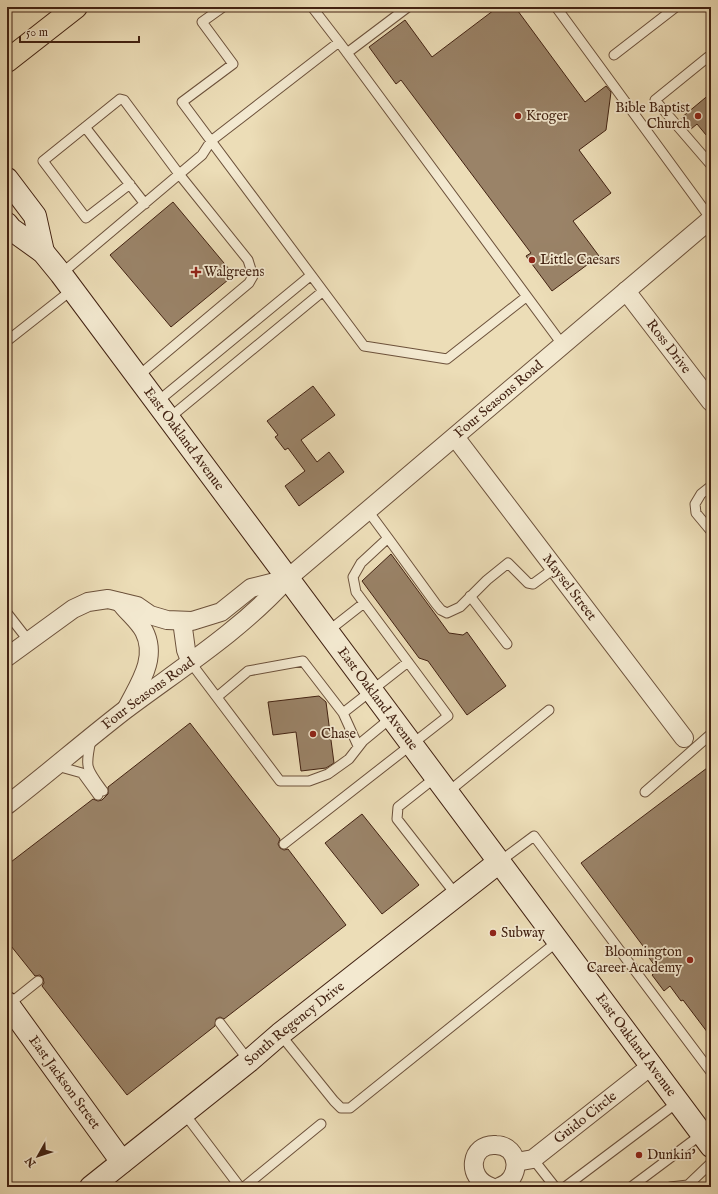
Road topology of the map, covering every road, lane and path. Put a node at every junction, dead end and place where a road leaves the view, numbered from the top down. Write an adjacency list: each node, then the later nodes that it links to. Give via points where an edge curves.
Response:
1 (76, 7): 10 (highway)
2 (223, 7): 13 (lane, via 202,22 233,64 182,102)
3 (312, 7): 7 (lane)
4 (408, 7): 8 (lane)
5 (556, 7): 19 (lane)
6 (676, 7): 9 (lane)
7 (339, 42): 8 (lane); 13 (lane)
8 (347, 53): 26 (lane, via 478,228)
9 (614, 55)
10 (7, 61)
11 (711, 62): 14 (lane, via 708,57 655,100)
12 (85, 127): 15 (lane, via 120,99 124,100); 17 (lane); 17 (lane, via 43,161 81,211 87,218)
13 (211, 141): 15 (lane, via 202,155); 22 (lane)
14 (711, 165)
15 (179, 174): 18 (lane); 29 (lane, via 248,260 253,276 249,283)
16 (7, 179): 21 (main road, East Oakland Avenue, via 35,216)
17 (130, 184): 18 (lane)
18 (145, 204): 23 (lane)
19 (711, 219): 24 (street, Four Seasons Road)
20 (7, 224): 21 (main road, East Oakland Avenue, via 11,230)
21 (43, 252): 23 (main road, East Oakland Avenue)
22 (310, 276): 25 (lane); 31 (lane)
23 (67, 282): 27 (lane); 29 (main road, East Oakland Avenue)
24 (626, 291): 28 (street, Four Seasons Road); 30 (street, Ross Drive)
25 (322, 292): 26 (lane, via 364,346 447,359); 31 (lane)
26 (526, 297): 28 (lane)
27 (7, 341)
28 (562, 344): 32 (street, Four Seasons Road)
29 (137, 377): 31 (main road, East Oakland Avenue)
30 (711, 402)
31 (162, 411): 38 (main road, East Oakland Avenue)
32 (455, 437): 34 (street, Four Seasons Road); 37 (street, Maysel Street)
33 (711, 486): 35 (lane, via 701,494 695,504 696,513)
34 (368, 511): 36 (lane); 38 (street, Four Seasons Road)
35 (711, 531)
36 (388, 538): 39 (lane, via 441,610 447,613 453,611); 41 (lane, via 361,563 353,577 356,592)
37 (554, 568): 39 (lane, via 533,584 528,583 508,563); 58 (street, Maysel Street)
38 (287, 579): 43 (street, Four Seasons Road, via 251,588 221,612 192,621); 44 (main road, East Oakland Avenue); 48 (street, Four Seasons Road, via 264,604)
39 (470, 596): 46 (lane)
40 (120, 602): 43 (street, Four Seasons Road, via 137,606 156,616); 45 (street, Four Seasons Road, via 108,599 88,602 73,609); 52 (street, via 144,630 150,651 148,666)
41 (364, 603): 44 (lane); 49 (lane)
42 (7, 613): 45 (lane)
43 (182, 621): 48 (street, via 186,650)
44 (327, 632): 50 (main road, East Oakland Avenue)
45 (28, 640): 47 (street, Four Seasons Road)
46 (507, 644)
47 (7, 657)
48 (191, 662): 51 (lane); 52 (street, Four Seasons Road)
49 (408, 662): 50 (lane); 59 (lane, via 448,716)
50 (371, 691): 54 (lane); 55 (main road, East Oakland Avenue)
51 (217, 697): 54 (lane, via 248,671 303,661); 60 (lane, via 280,781 309,781 328,774 349,759)
52 (126, 710): 57 (street, Four Seasons Road)
53 (549, 710): 62 (lane)
54 (343, 713): 60 (lane)
55 (391, 718): 59 (main road, East Oakland Avenue); 60 (lane)
56 (711, 734): 65 (lane)
57 (91, 738): 61 (street, Four Seasons Road); 61 (lane, via 86,760 88,770 100,793 82,773)
58 (684, 738)
59 (412, 745): 62 (main road, East Oakland Avenue); 67 (lane)
60 (358, 746)
61 (56, 766): 63 (street, Four Seasons Road)
62 (441, 785): 68 (main road, East Oakland Avenue); 69 (lane, via 398,807 397,819)
63 (32, 786): 64 (street); 66 (street, Four Seasons Road)
64 (7, 791)
65 (645, 792)
66 (7, 805)
67 (284, 844)
68 (499, 862): 69 (main road, South Regency Drive); 70 (main road, East Oakland Avenue); 77 (lane, via 534,836)
69 (456, 896): 74 (main road, South Regency Drive)
70 (558, 941): 74 (lane, via 350,1108 341,1108 334,1101); 76 (main road, East Oakland Avenue)
71 (38, 981): 72 (lane)
72 (8, 1004): 83 (main road, East Jackson Street)
73 (220, 1023): 75 (lane)
74 (280, 1034): 75 (main road, South Regency Drive)
75 (249, 1061): 79 (main road, South Regency Drive)
76 (651, 1066): 78 (main road, East Oakland Avenue); 82 (street, Guido Circle)
77 (711, 1072)
78 (678, 1102): 81 (main road, East Oakland Avenue); 92 (lane)
79 (184, 1113): 83 (main road, South Regency Drive); 87 (lane)
80 (321, 1124): 88 (lane)
81 (707, 1140): 93 (lane)
82 (524, 1160): 89 (street, via 502,1146 488,1146 482,1149 476,1154 473,1169 479,1181); 90 (street, via 510,1182); 91 (lane)
83 (122, 1162): 86 (main road, South Regency Drive)
84 (711, 1163): 85 (lane)
85 (689, 1186): 94 (lane)
86 (91, 1187)
87 (240, 1187)
88 (244, 1187)
89 (491, 1187)
90 (499, 1187)
91 (555, 1187)
92 (565, 1187)
93 (631, 1187)
94 (670, 1187)

